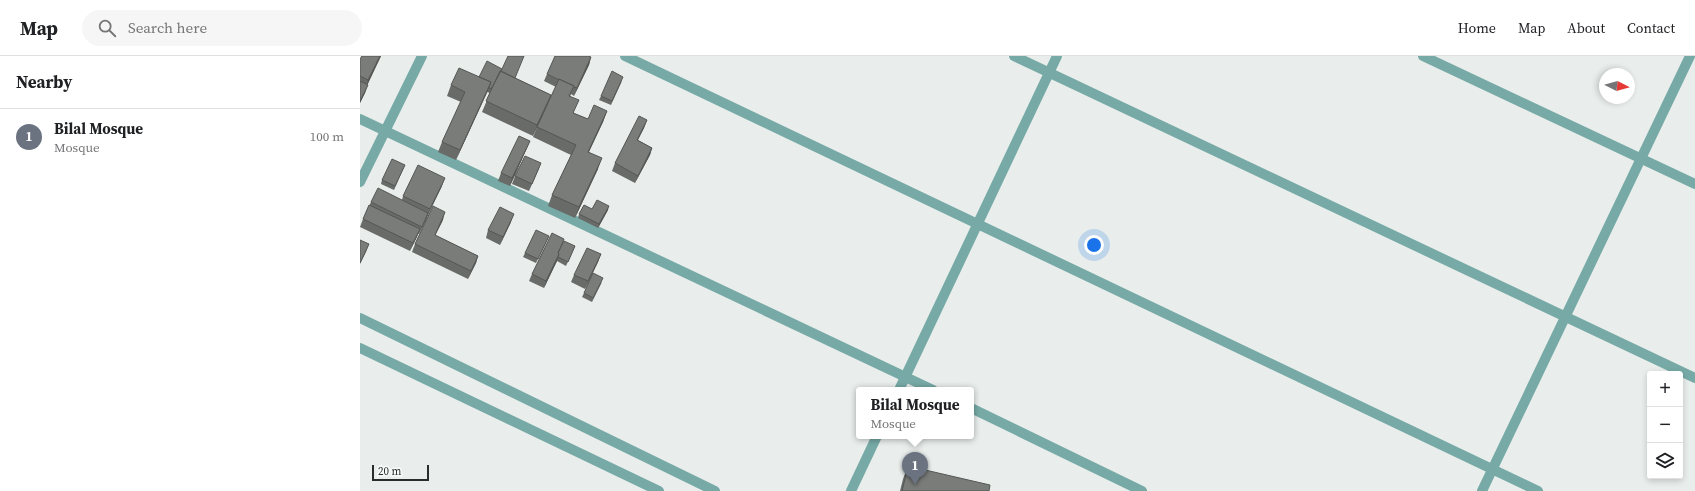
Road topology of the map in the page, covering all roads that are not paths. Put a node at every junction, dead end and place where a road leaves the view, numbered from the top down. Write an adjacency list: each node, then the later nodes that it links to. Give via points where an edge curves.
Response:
1 (422, 56): 9 (street)
2 (625, 56): 13 (street)
3 (1014, 56): 7 (street)
4 (1057, 56): 7 (street)
5 (1423, 56): 10 (street)
6 (1690, 56): 10 (street)
7 (1049, 73): 13 (street); 14 (street)
8 (360, 119): 9 (street)
9 (385, 131): 11 (street); 17 (street)
10 (1641, 158): 12 (street); 14 (street)
11 (360, 182)
12 (1695, 184)
13 (977, 225): 17 (street); 23 (street)
14 (1566, 316): 18 (street); 23 (street)
15 (360, 318): 25 (street)
16 (360, 348): 24 (street)
17 (905, 376): 19 (street); 20 (street)
18 (1695, 378)
19 (900, 387)
20 (927, 387)
21 (974, 409): 27 (street)
22 (876, 439): 26 (street)
23 (1492, 469): 28 (street); 29 (street)
24 (659, 491)
25 (715, 491)
26 (851, 491)
27 (1142, 491)
28 (1482, 491)
29 (1538, 491)

